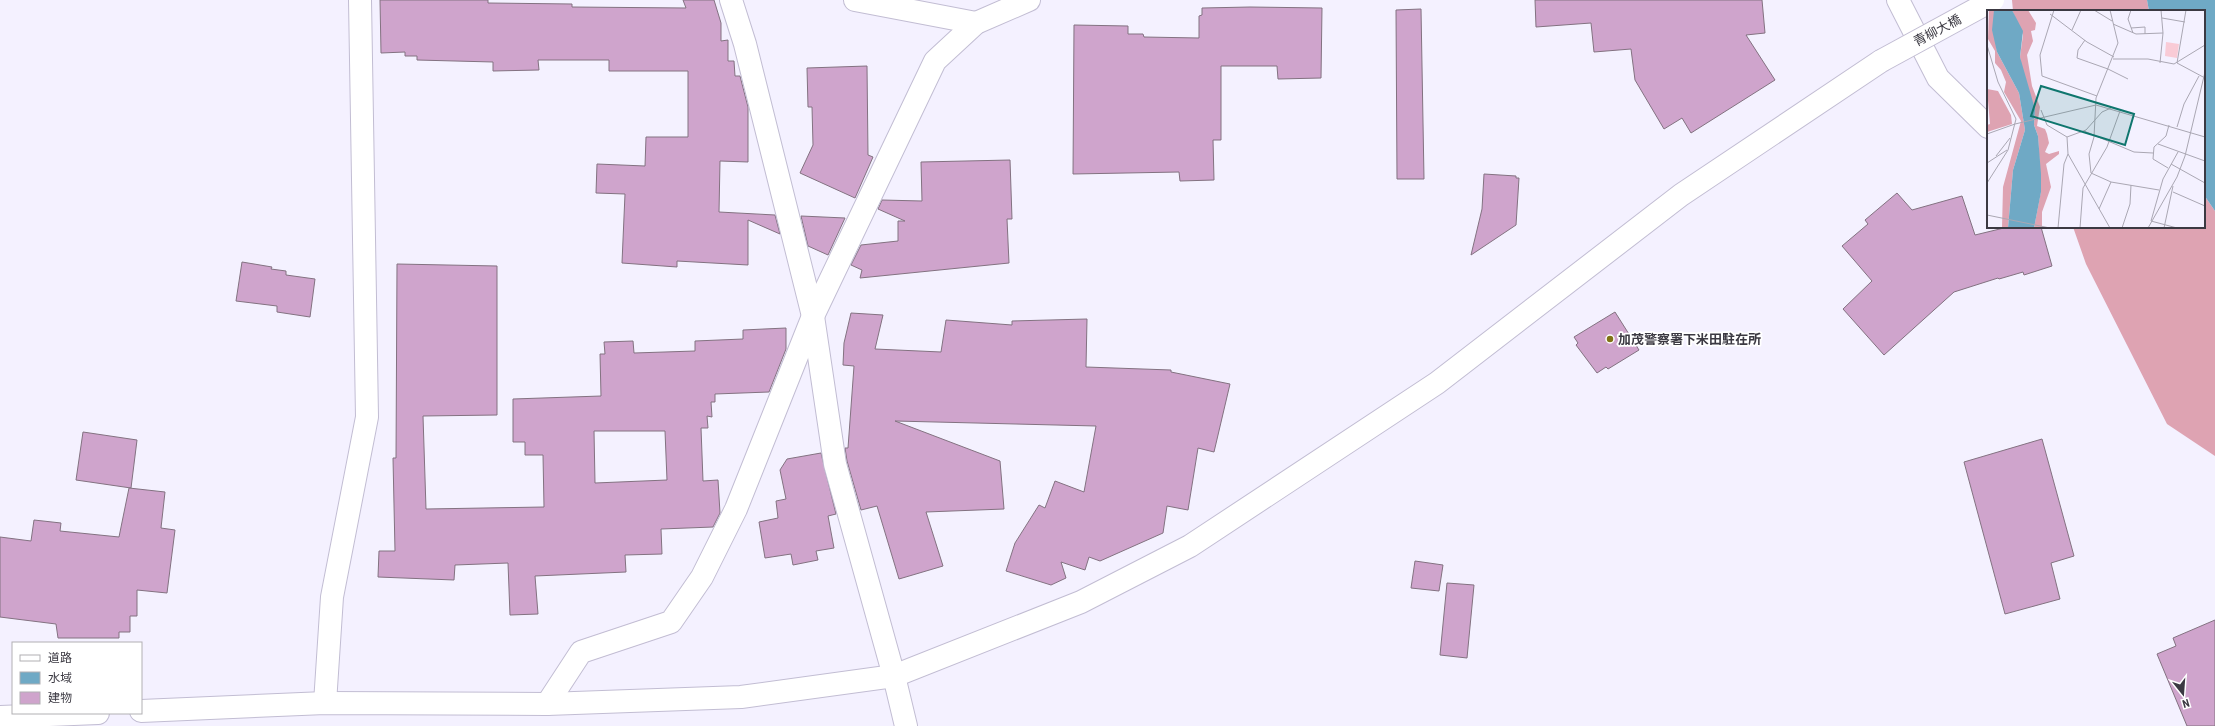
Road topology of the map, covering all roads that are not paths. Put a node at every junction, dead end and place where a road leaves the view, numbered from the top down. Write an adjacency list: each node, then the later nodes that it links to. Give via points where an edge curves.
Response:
1 (360, 0): 11 (street, via 367,417 332,597)
2 (731, 0): 9 (street, via 745,44)
3 (855, 0): 7 (street)
4 (1029, 0): 7 (street)
5 (1898, 0): 8 (street, via 1938,78)
6 (1993, 0): 10 (street, 青柳大橋, bridge, via 1881,61 1681,195 1437,383 1190,546 1081,602)
7 (976, 23): 9 (street, via 935,61)
8 (1987, 126)
9 (813, 316): 10 (street, via 835,464); 12 (street, via 736,510 702,577 671,622 581,652)
10 (894, 676): 12 (street, 青柳大橋, via 741,698); 16 (street)
11 (325, 703): 12 (street, 青柳大橋); 13 (street, 青柳大橋)
12 (548, 704)
13 (142, 711)
14 (74, 714): 15 (street)
15 (0, 717)
16 (906, 726)

